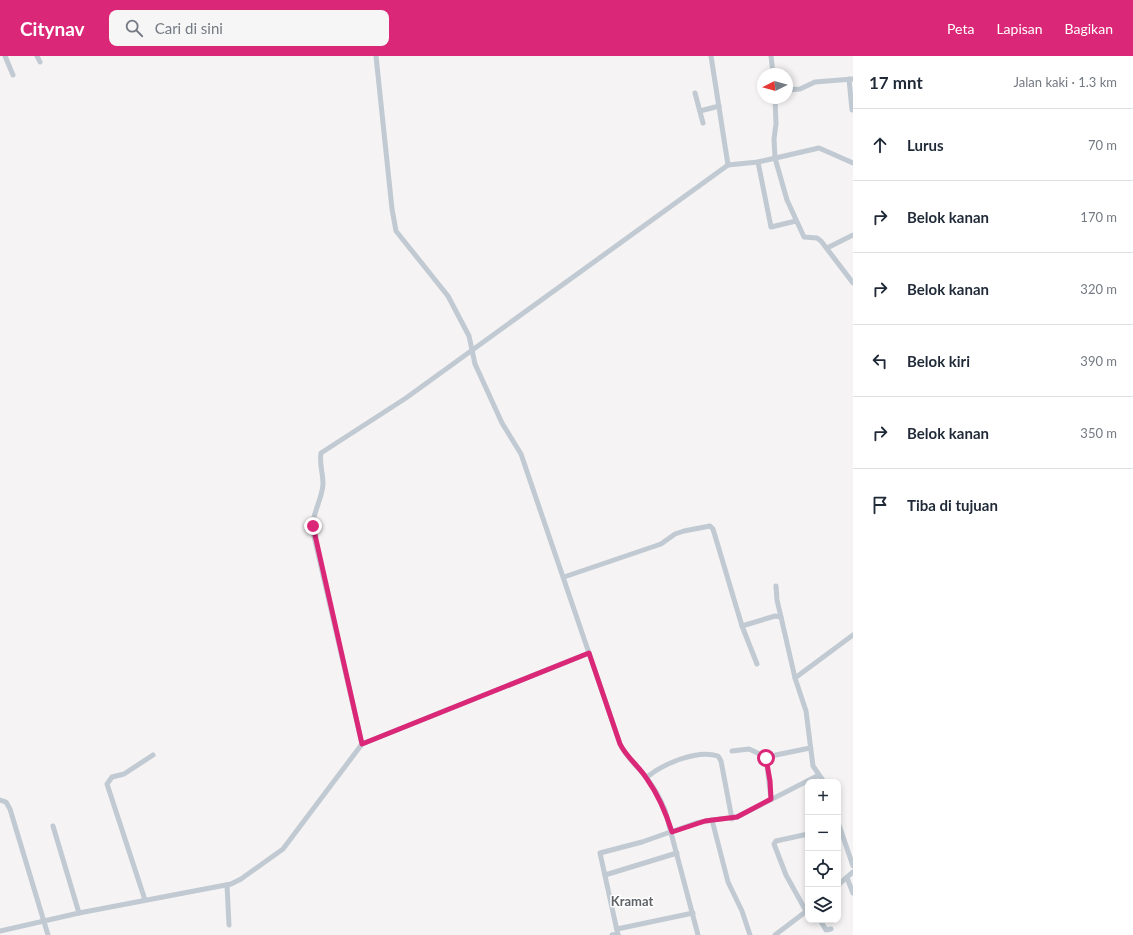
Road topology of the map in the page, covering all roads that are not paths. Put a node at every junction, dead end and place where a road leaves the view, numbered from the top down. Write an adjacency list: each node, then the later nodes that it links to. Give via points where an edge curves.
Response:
1 (5, 56): 8 (street)
2 (37, 56): 6 (street)
3 (376, 56): 25 (street, via 396,231 448,296 471,341)
4 (711, 56): 13 (street)
5 (771, 56): 7 (street)
6 (40, 62)
7 (772, 68)
8 (13, 75)
9 (851, 79): 10 (street, via 816,82); 14 (street)
10 (793, 90)
11 (695, 93): 15 (street)
12 (775, 104): 17 (street)
13 (719, 106): 15 (street); 20 (street)
14 (852, 110)
15 (700, 111): 16 (street)
16 (703, 123)
17 (775, 158): 18 (street); 19 (street, via 819,148); 21 (street, via 782,187)
18 (758, 162): 20 (street); 21 (street, via 771,227)
19 (853, 163)
20 (728, 165): 25 (street)
21 (796, 221): 23 (street, via 804,237 817,238)
22 (853, 235): 23 (street)
23 (827, 248): 24 (street)
24 (853, 283)
25 (472, 351): 26 (street, via 475,364 502,423 521,454); 34 (street, via 393,407 321,453 322,489 314,512 314,532)
26 (564, 577): 29 (street, via 661,544 675,534 710,526); 31 (street)
27 (776, 586): 28 (street)
28 (781, 617): 29 (street, via 775,616); 33 (street)
29 (742, 626): 32 (street)
30 (853, 634): 33 (street)
31 (589, 653): 34 (street); 40 (street, via 620,744 625,754)
32 (757, 664)
33 (795, 678): 35 (street, via 806,711)
34 (362, 744): 56 (street, via 283,849 241,879)
35 (810, 748): 38 (street); 39 (street, via 813,766)
36 (732, 751): 38 (street, via 749,749)
37 (152, 755): 58 (street, via 124,774 112,777 107,784)
38 (766, 757): 42 (street)
39 (818, 775): 41 (street); 42 (street)
40 (646, 778): 44 (street, via 667,764 688,757 718,756); 47 (street, via 659,796)
41 (821, 779)
42 (771, 799): 44 (street, via 746,814)
43 (0, 800): 63 (street, via 6,802 10,809)
44 (732, 818): 45 (street)
45 (712, 820): 47 (street); 72 (street, via 728,882 742,910)
46 (53, 826): 61 (street)
47 (672, 832): 50 (street); 53 (street, via 600,853)
48 (841, 832): 51 (street)
49 (805, 835): 59 (street, via 776,841 774,844 786,875)
50 (677, 854): 53 (street); 62 (street)
51 (853, 866)
52 (853, 872): 54 (street)
53 (605, 876): 68 (street)
54 (847, 878): 55 (street); 57 (street)
55 (841, 883)
56 (227, 885): 58 (street); 65 (street)
57 (853, 893)
58 (144, 900): 61 (street)
59 (805, 908)
60 (805, 912): 73 (street)
61 (79, 913): 63 (street)
62 (692, 914): 68 (street); 71 (street)
63 (43, 920): 67 (street); 69 (street)
64 (822, 923): 66 (street, via 826,930)
65 (229, 925)
66 (831, 929)
67 (0, 931)
68 (617, 932): 70 (street)
69 (48, 935)
70 (612, 935)
71 (698, 935)
72 (750, 935)
73 (775, 935)

